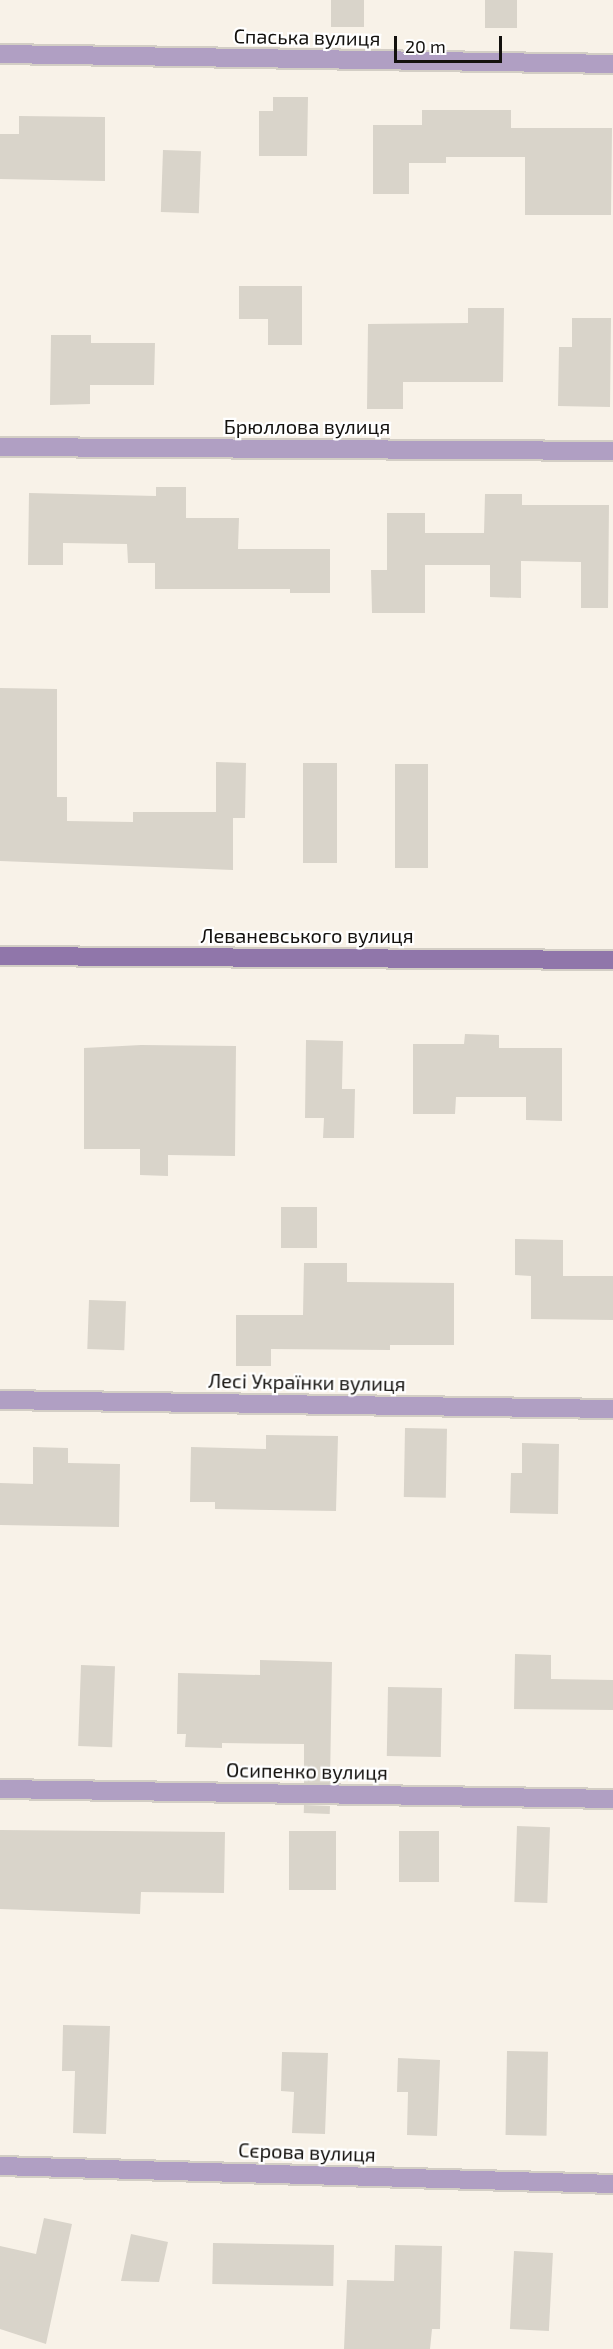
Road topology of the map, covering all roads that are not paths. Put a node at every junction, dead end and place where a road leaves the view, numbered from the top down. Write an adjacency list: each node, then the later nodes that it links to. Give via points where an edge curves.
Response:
1 (0, 54): 2 (street, Спаська вулиця)
2 (613, 64)
3 (0, 447): 4 (street, Брюллова вулиця)
4 (613, 451)
5 (0, 956): 6 (street, Леваневського вулиця)
6 (613, 960)
7 (0, 1400): 8 (street, Лесі Українки вулиця)
8 (613, 1409)
9 (0, 1788): 10 (street, Осипенко вулиця)
10 (613, 1799)
11 (0, 2166): 12 (street, Сєрова вулиця)
12 (613, 2184)

